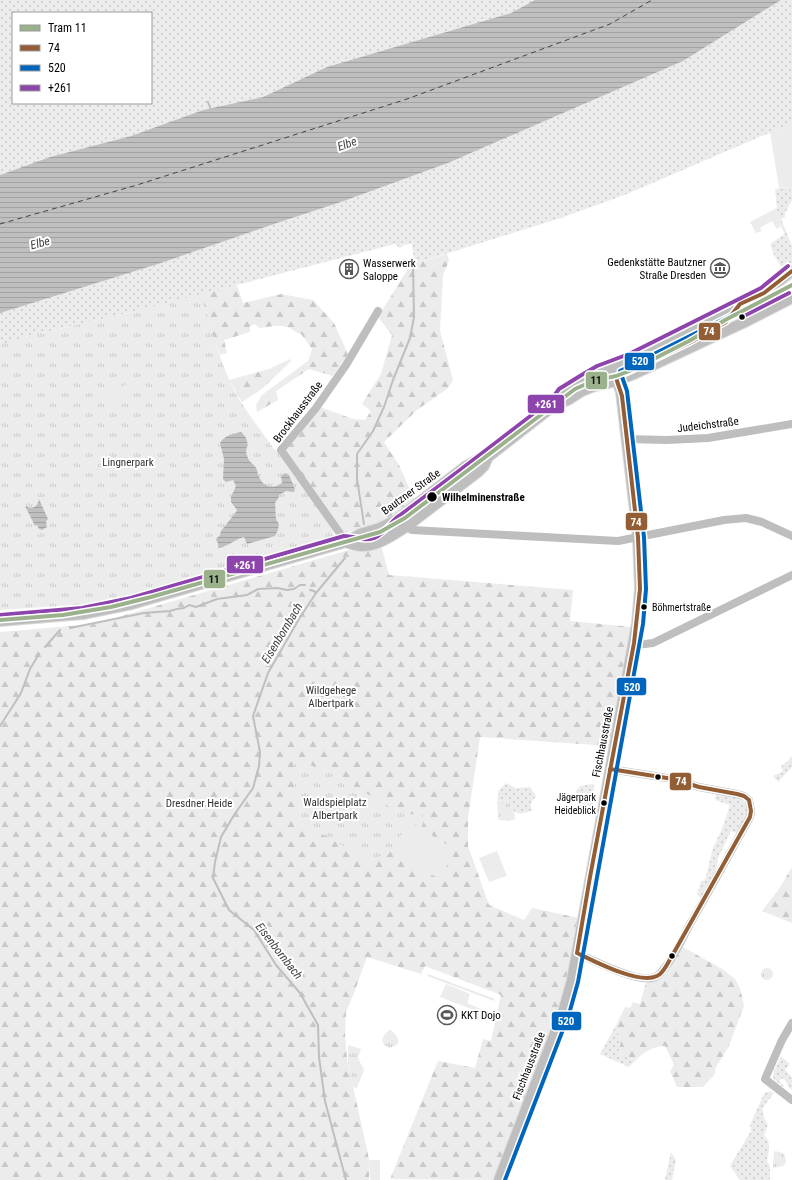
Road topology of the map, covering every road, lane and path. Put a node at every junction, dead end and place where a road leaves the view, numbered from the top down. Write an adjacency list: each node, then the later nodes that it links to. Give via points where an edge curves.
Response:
1 (792, 271): 3 (main road, Bautzner Straße)
2 (792, 278): 3 (main road)
3 (764, 293): 6 (main road, Bautzner Straße)
4 (792, 298): 7 (main road, Bautzner Straße, via 721,334)
5 (378, 311): 16 (street, Brockhausstraße, via 346,365 316,408 281,450)
6 (613, 368): 7 (main road, Fischhausstraße); 8 (main road, Bautzner Straße, via 599,372 573,386 563,393)
7 (617, 381): 8 (main road, Bautzner Straße, via 592,387); 10 (main road, Fischhausstraße, via 621,392)
8 (556, 404): 11 (main road, Bautzner Straße)
9 (792, 424): 10 (street, Judeichstraße, via 708,438)
10 (626, 439): 15 (main road, Fischhausstraße)
11 (488, 457): 12 (main road, Bautzner Straße, via 466,466); 13 (main road, Bautzner Straße, via 478,472)
12 (396, 520): 13 (street); 16 (main road, Bautzner Straße)
13 (406, 527): 15 (street, via 412,530 618,541); 16 (main road, Bautzner Straße, via 374,544 360,546)
14 (792, 536): 15 (street, via 762,522 734,518)
15 (638, 537): 19 (main road, Fischhausstraße, via 640,589)
16 (346, 542): 18 (main road, Bautzner Straße, via 125,606 83,614)
17 (792, 575): 19 (street, via 653,644)
18 (0, 621)
19 (634, 643): 20 (main road, Fischhausstraße)
20 (610, 769): 21 (main road, Fischhausstraße); 21 (street, via 673,779 744,796 749,800 750,817 672,956 657,976 633,976)
21 (577, 954): 24 (main road, Fischhausstraße, via 563,1012)
22 (792, 1023): 23 (street, via 765,1079)
23 (792, 1100)
24 (499, 1180)

